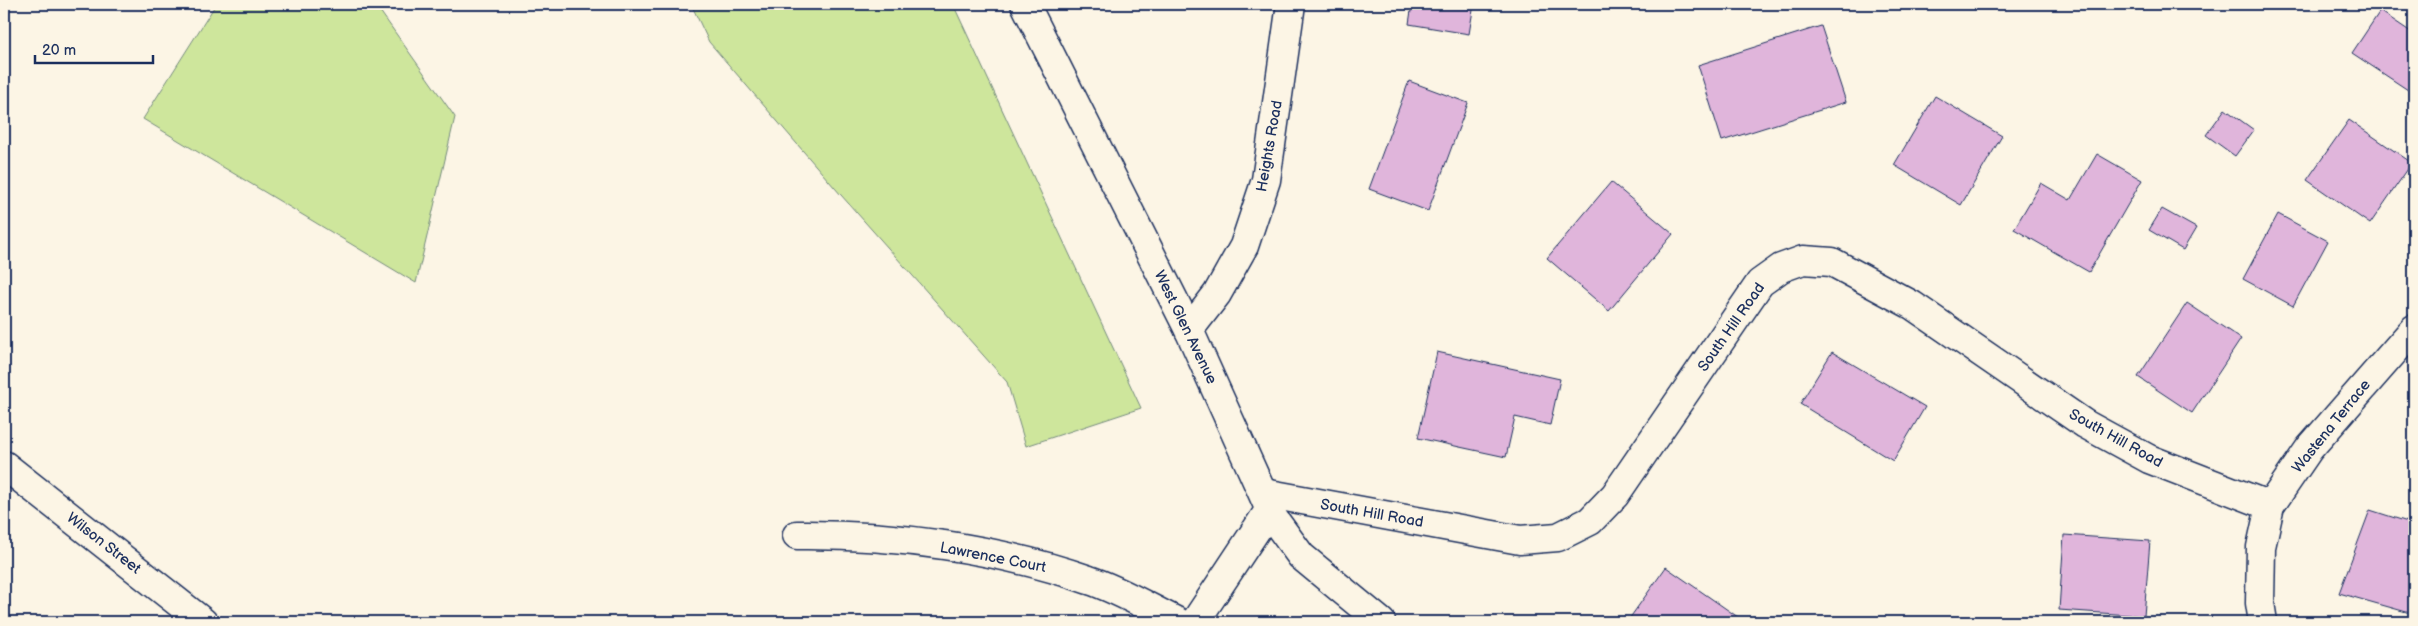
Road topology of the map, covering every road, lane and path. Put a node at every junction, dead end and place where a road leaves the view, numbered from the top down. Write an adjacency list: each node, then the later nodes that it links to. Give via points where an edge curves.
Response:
1 (1025, 4): 4 (street, West Glen Avenue)
2 (1291, 4): 4 (street, Heights Road, via 1266,180 1244,246 1217,294)
3 (2414, 329): 6 (street, Wastena Terrace)
4 (1189, 330): 8 (street, West Glen Avenue)
5 (2414, 354): 6 (street)
6 (2369, 379): 9 (street, Wastena Terrace, via 2309,449)
7 (4, 465): 11 (street, Wilson Street)
8 (1267, 501): 9 (street, South Hill Road, via 1520,540 1558,537 1590,521 1615,495 1760,283 1781,268 1804,260 1832,262 1912,305 2085,424 2149,458); 13 (street); 14 (street, West Glen Avenue, via 1274,519 1302,556)
9 (2270, 506): 15 (street, Wastena Terrace, via 2261,547)
10 (798, 535): 12 (street, Lawrence Court, via 929,544 1019,559 1091,580)
11 (203, 622)
12 (1178, 622)
13 (1195, 622)
14 (1381, 622)
15 (2263, 622)

